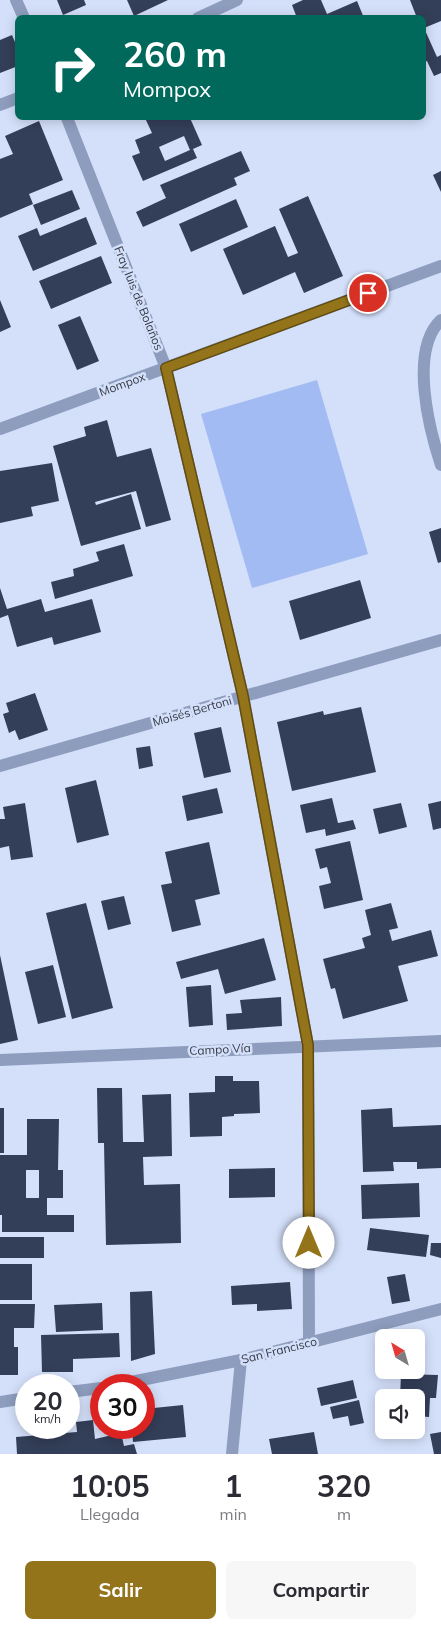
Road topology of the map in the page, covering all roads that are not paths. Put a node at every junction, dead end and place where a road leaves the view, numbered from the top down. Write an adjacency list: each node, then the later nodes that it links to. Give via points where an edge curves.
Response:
1 (16, 0): 3 (street)
2 (237, 0): 4 (street)
3 (23, 15)
4 (204, 15)
5 (15, 99): 6 (street)
6 (0, 105)
7 (68, 120): 10 (street, Fray luis de Bolaños)
8 (441, 266): 10 (street, Mompox)
9 (441, 320): 12 (street, via 435,325 427,344 423,365 433,439)
10 (166, 368): 11 (street, Mompox); 14 (street, Fray luis de Bolaños)
11 (0, 429)
12 (441, 465)
13 (441, 640): 14 (street, Moisés Bertoni)
14 (243, 696): 15 (street, Moisés Bertoni); 17 (street, Fray luis de Bolaños)
15 (0, 766)
16 (441, 1040): 17 (street, Campo Vía)
17 (308, 1045): 18 (street, Campo Vía); 20 (street, Fray luis de Bolaños)
18 (0, 1060)
19 (441, 1309): 20 (street, San Francisco)
20 (309, 1342): 21 (street, San Francisco)
21 (241, 1360): 22 (street, San Francisco); 25 (street)
22 (155, 1377)
23 (15, 1400): 24 (street)
24 (0, 1402)
25 (232, 1454)

